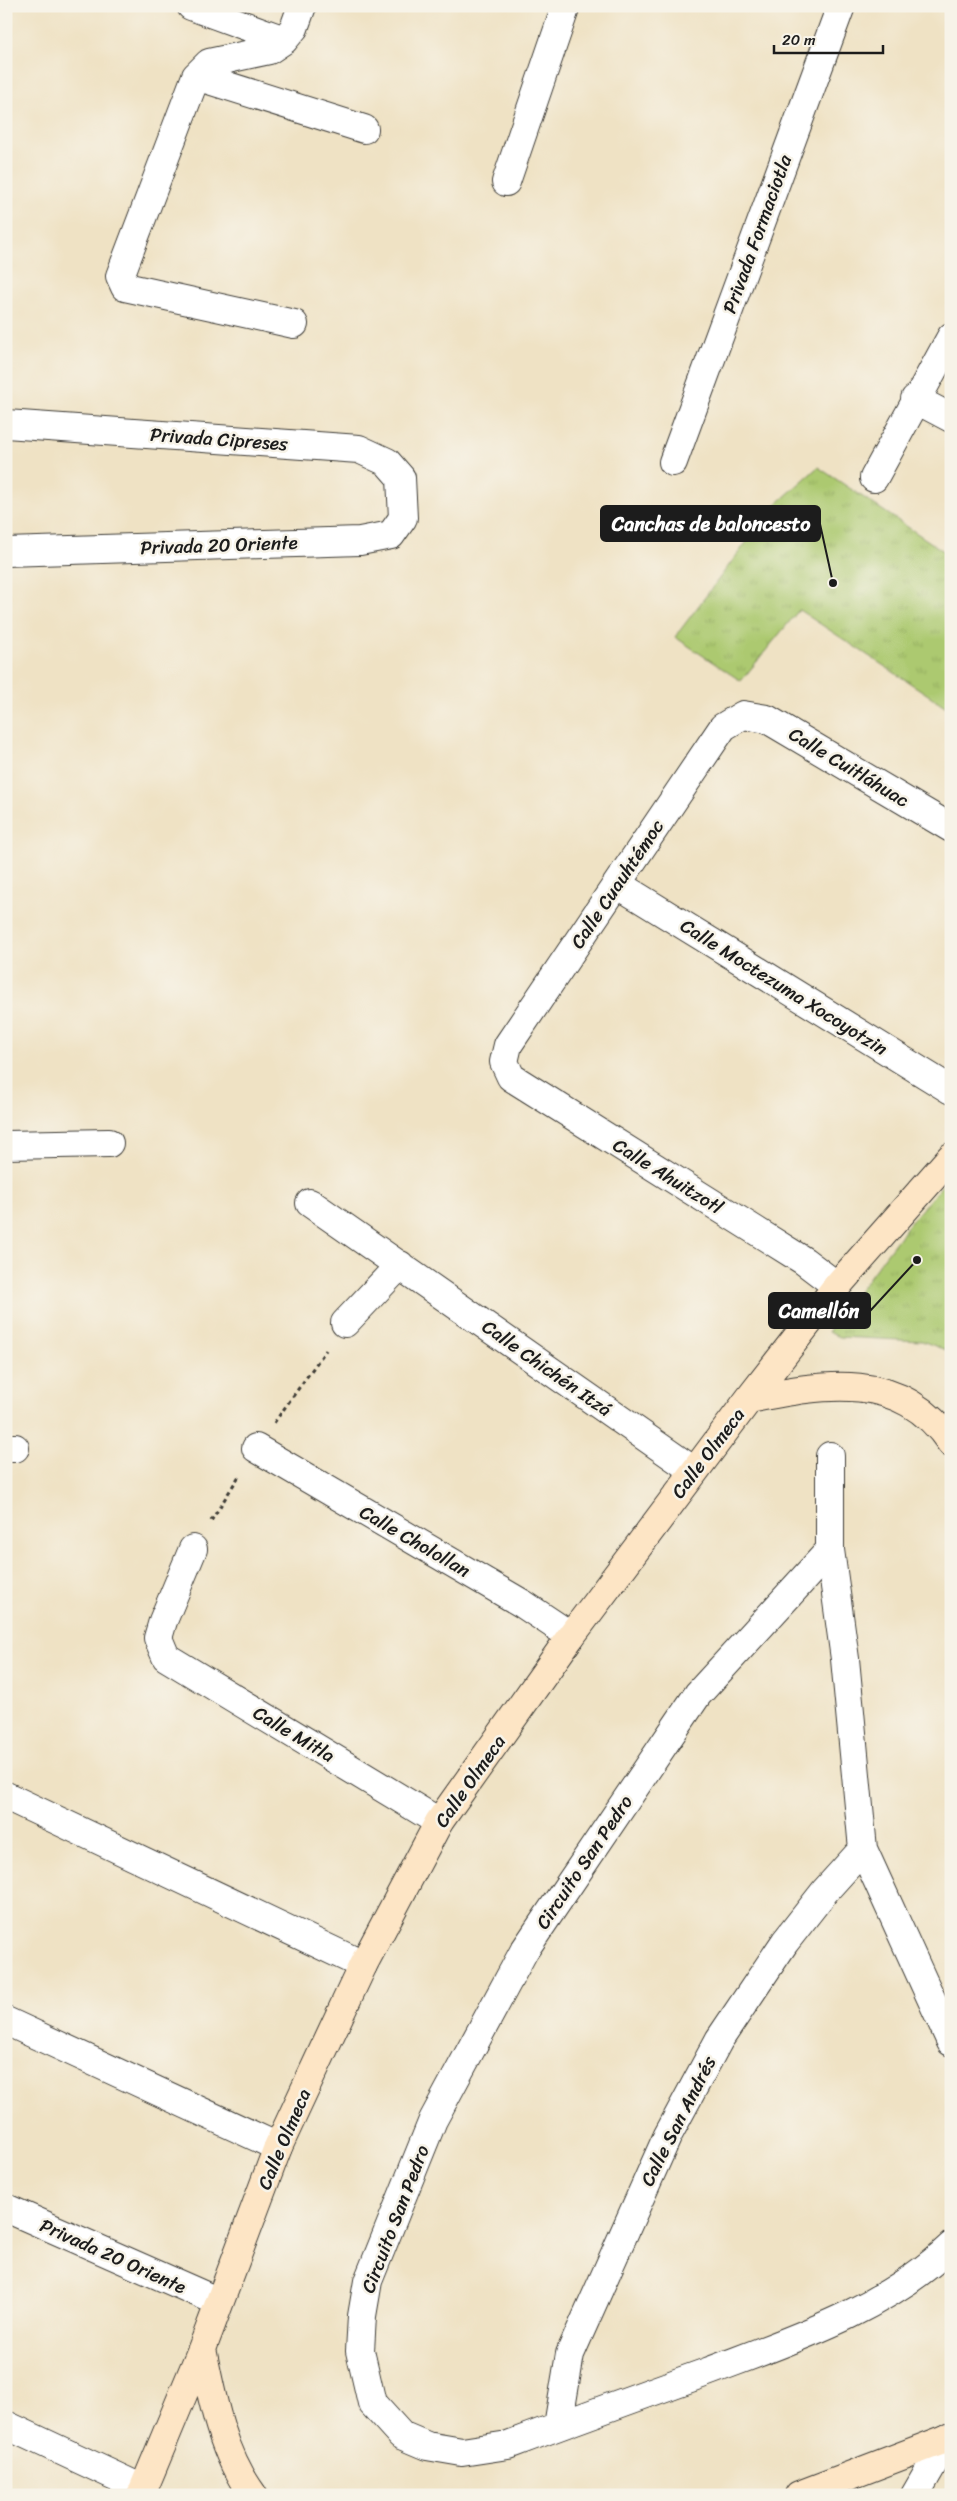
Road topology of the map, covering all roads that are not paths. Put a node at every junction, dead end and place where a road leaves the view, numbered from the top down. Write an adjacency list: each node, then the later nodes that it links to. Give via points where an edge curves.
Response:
1 (191, 6): 5 (street)
2 (302, 6): 5 (street, via 294,28)
3 (566, 6): 8 (street)
4 (841, 6): 14 (street, Privada Formaciotla)
5 (284, 40): 6 (street, via 270,50 209,63)
6 (196, 76): 7 (street); 9 (street, via 120,276 125,287)
7 (364, 129)
8 (506, 182)
9 (294, 324)
10 (951, 337): 11 (street)
11 (916, 399): 12 (street); 15 (street)
12 (951, 418)
13 (6, 424): 16 (street, Privada Cipreses, via 359,450 387,462 401,478)
14 (673, 462)
15 (874, 478)
16 (404, 500): 17 (street, Privada 20 Oriente, via 404,518 391,535 360,541)
17 (6, 552)
18 (744, 715): 19 (street, Calle Cuitláhuac, via 767,719); 20 (street, Calle Cuauhtémoc, via 723,727)
19 (951, 828)
20 (618, 884): 21 (street, Calle Cuauhtémoc, via 508,1045); 22 (street, Calle Moctezuma Xocoyotzin)
21 (504, 1062): 28 (street, Calle Ahuitzotl, via 511,1077 804,1261)
22 (951, 1090)
23 (109, 1143): 24 (street)
24 (6, 1144)
25 (951, 1157): 28 (street, Calle Olmeca)
26 (310, 1203): 27 (street, Calle Chichén Itzá)
27 (400, 1265): 29 (street); 34 (street, Calle Chichén Itzá)
28 (837, 1286): 30 (street, Calle Olmeca)
29 (345, 1323)
30 (749, 1399): 31 (street, via 827,1386 871,1388 911,1405 929,1418); 34 (street, Calle Olmeca)
31 (951, 1444)
32 (256, 1448): 37 (street, Calle Cholollan)
33 (830, 1456): 36 (street)
34 (694, 1471): 37 (street, Calle Olmeca)
35 (193, 1549): 39 (street, Calle Mitla, via 158,1638 166,1657)
36 (830, 1550): 40 (street, via 845,1659); 50 (street, Circuito San Pedro, via 698,1694 524,1952 433,2120 368,2281 360,2351 372,2403 401,2435 427,2446 462,2452 508,2445)
37 (572, 1636): 39 (street, Calle Olmeca)
38 (6, 1796): 41 (street)
39 (439, 1822): 41 (street, Calle Olmeca)
40 (862, 1849): 43 (street); 50 (street, Calle San Andrés, via 785,1942 719,2040 668,2135 570,2354)
41 (363, 1965): 44 (street, Calle Olmeca)
42 (6, 2021): 44 (street)
43 (951, 2042)
44 (278, 2148): 47 (street, Calle Olmeca)
45 (6, 2208): 47 (street, Privada 20 Oriente)
46 (951, 2246): 50 (street, Circuito San Pedro, via 887,2294 803,2336)
47 (219, 2302): 48 (street, Calle Olmeca)
48 (202, 2349): 52 (street, Calle Olmeca); 53 (street, via 219,2423 238,2471)
49 (6, 2425): 52 (street)
50 (558, 2426)
51 (949, 2438): 54 (street); 55 (street)
52 (142, 2492)
53 (253, 2495)
54 (799, 2495)
55 (915, 2495)

